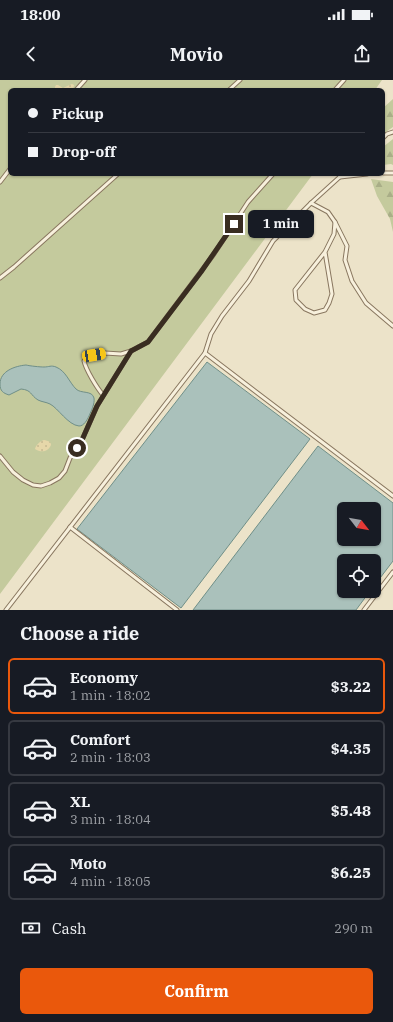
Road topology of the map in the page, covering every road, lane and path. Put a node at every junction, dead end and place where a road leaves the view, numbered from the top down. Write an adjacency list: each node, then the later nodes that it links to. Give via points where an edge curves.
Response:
1 (85, 80): 4 (lane)
2 (240, 80): 5 (lane)
3 (344, 80): 6 (lane)
4 (78, 88)
5 (231, 88)
6 (338, 88)
7 (8, 172): 12 (lane)
8 (116, 176): 16 (lane)
9 (271, 176): 18 (lane, via 248,202 214,254 148,342)
10 (349, 176): 11 (lane)
11 (340, 177): 13 (lane)
12 (0, 182)
13 (311, 203): 14 (lane, via 328,212); 19 (lane, via 273,241 249,282 211,334)
14 (335, 222): 15 (lane, via 334,234); 17 (lane, via 347,246 345,260 352,281 366,303)
15 (325, 252): 15 (lane, via 295,290 296,300 305,310 324,310 330,303 332,294)
16 (0, 278)
17 (393, 326)
18 (131, 351): 20 (lane); 20 (lane, via 94,355 84,361)
19 (205, 353): 22 (lane); 23 (lane)
20 (103, 395): 21 (lane, via 65,471 55,481 41,486 33,485 13,472)
21 (0, 456)
22 (393, 496)
23 (70, 527): 25 (lane); 26 (lane)
24 (393, 572): 27 (lane)
25 (6, 610)
26 (177, 610)
27 (364, 610)

